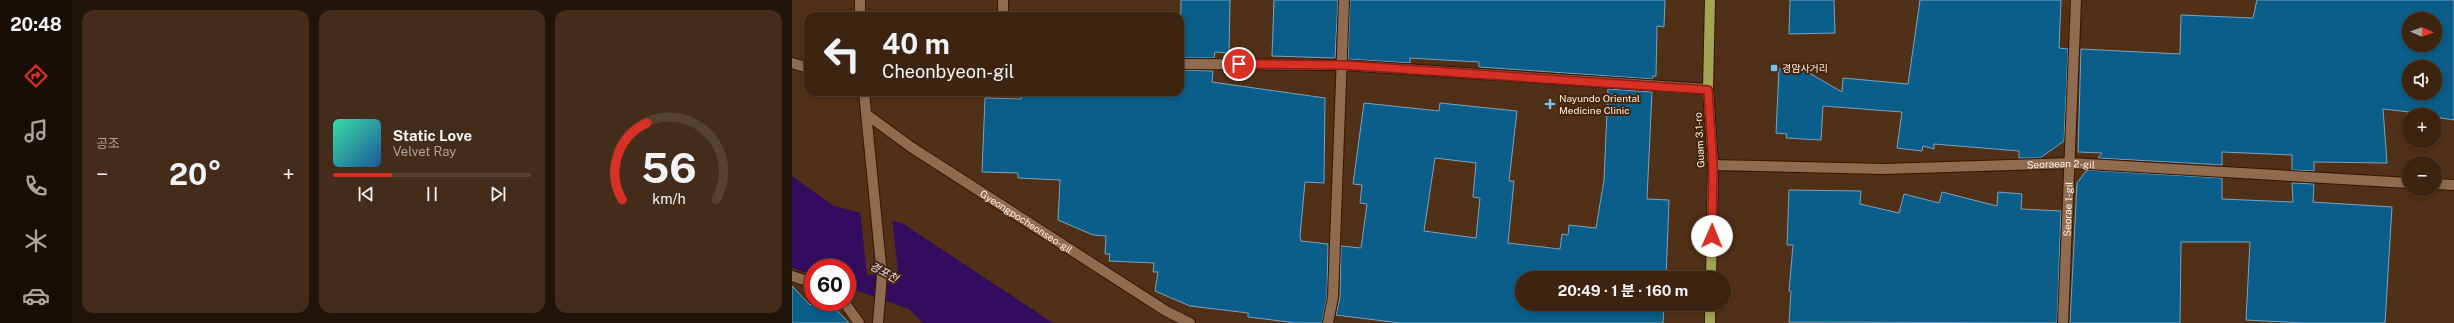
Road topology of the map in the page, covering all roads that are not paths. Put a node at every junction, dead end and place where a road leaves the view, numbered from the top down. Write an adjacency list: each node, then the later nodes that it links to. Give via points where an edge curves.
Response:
1 (860, 0): 6 (street)
2 (1003, 0): 7 (street)
3 (1344, 0): 10 (street)
4 (1710, 0): 12 (main road, Guam 3.1-ro)
5 (2076, 0): 15 (street, Seorae 1-gil)
6 (860, 12)
7 (1003, 12)
8 (792, 63): 11 (street)
9 (1184, 64): 10 (street)
10 (1343, 65): 12 (street); 28 (street, via 1333,296)
11 (804, 67)
12 (1708, 90): 16 (main road, Guam 3.1-ro)
13 (864, 96): 14 (street)
14 (866, 114): 26 (street, via 882,275); 27 (street, Gyeongpocheonseo-gil, via 911,147 1159,307)
15 (2071, 163): 16 (street, Seoraean 2-gil, via 1884,169); 17 (street, Seoraean 2-gil); 30 (street, Seorae 1-gil)
16 (1713, 165): 20 (main road, Guam 3.1-ro)
17 (2402, 183)
18 (2442, 184): 19 (street)
19 (2454, 185)
20 (1711, 271)
21 (792, 276): 22 (street)
22 (804, 280)
23 (850, 311): 25 (street)
24 (1710, 311): 29 (main road)
25 (859, 323)
26 (878, 323)
27 (1190, 323)
28 (1328, 323)
29 (1710, 323)
30 (2063, 323)

